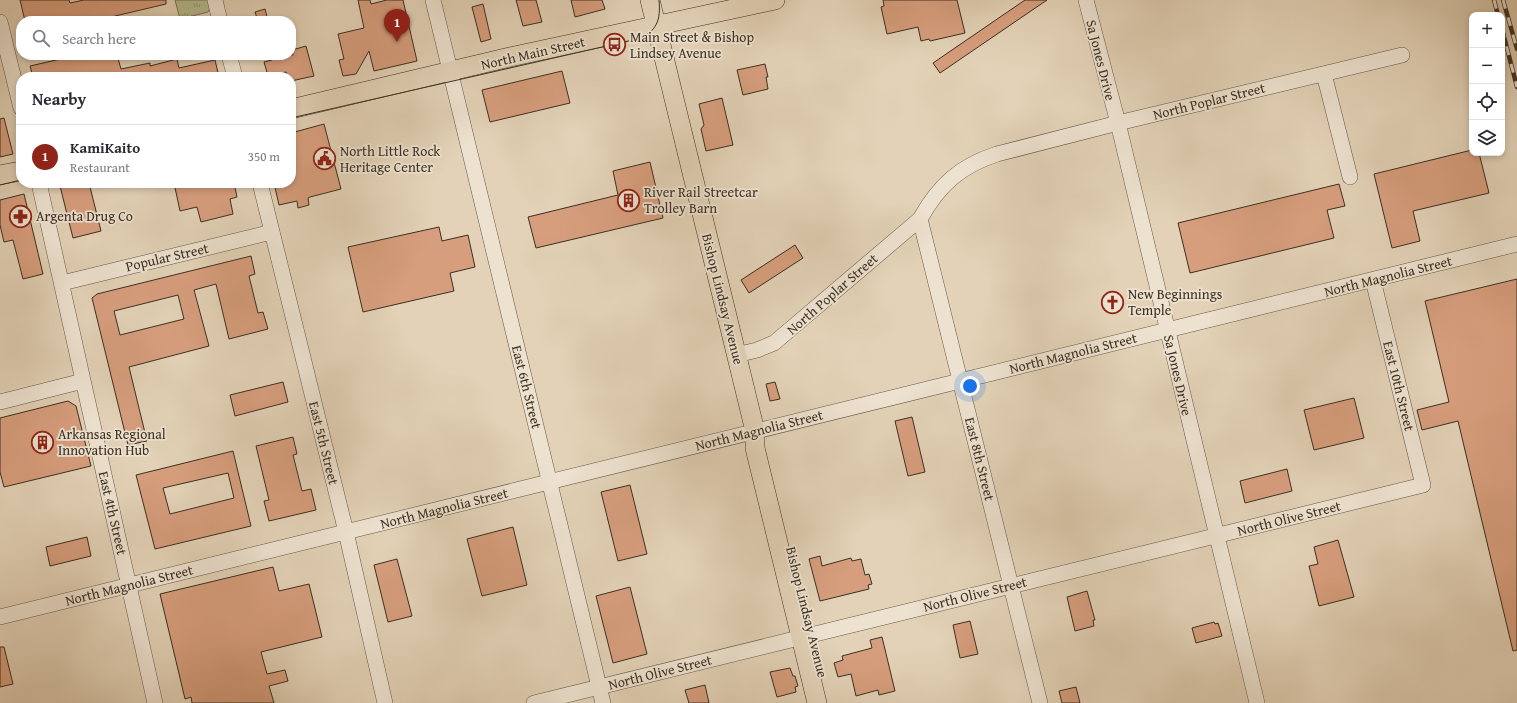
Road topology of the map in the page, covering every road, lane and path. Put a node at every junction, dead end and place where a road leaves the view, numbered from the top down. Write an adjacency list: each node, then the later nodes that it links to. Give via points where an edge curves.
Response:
1 (214, 0): 6 (street)
2 (433, 0): 11 (street, East 6th Street)
3 (650, 0): 8 (main road, Bishop Lindsay Avenue)
4 (775, 0): 8 (main road, North Main Street)
5 (1086, 0): 16 (street, Sa Jones Drive)
6 (219, 16)
7 (0, 22): 14 (street)
8 (656, 26): 11 (main road, North Main Street); 28 (main road, Bishop Lindsay Avenue)
9 (1402, 55): 13 (street, North Poplar Street)
10 (230, 60): 12 (street)
11 (451, 71): 15 (main road, North Main Street); 33 (street, East 6th Street)
12 (233, 72)
13 (1324, 74): 16 (street, North Poplar Street); 19 (street)
14 (16, 88)
15 (296, 108)
16 (1118, 123): 22 (street, North Poplar Street, via 979,160 939,190); 27 (street, Sa Jones Drive)
17 (16, 172): 18 (main road)
18 (0, 176)
19 (1350, 177)
20 (40, 188): 26 (street, East 4th Street)
21 (261, 188): 23 (street, East 5th Street)
22 (920, 219): 28 (street, North Poplar Street, via 774,343); 29 (street, East 8th Street)
23 (272, 232): 26 (street, Popular Street); 35 (street, East 5th Street)
24 (1517, 244): 25 (street, North Magnolia Street)
25 (1373, 280): 27 (street, North Magnolia Street); 34 (street, East 10th Street, via 1423,485)
26 (62, 283): 30 (street, East 4th Street)
27 (1167, 330): 29 (street, North Magnolia Street); 36 (street, Sa Jones Drive)
28 (736, 355): 32 (main road, Bishop Lindsay Avenue)
29 (961, 380): 32 (street, North Magnolia Street); 38 (street, East 8th Street)
30 (84, 381): 31 (street); 37 (street, East 4th Street)
31 (0, 402)
32 (755, 431): 33 (street, North Magnolia Street); 40 (main road, Bishop Lindsay Avenue, via 766,446)
33 (550, 482): 35 (street, North Magnolia Street); 41 (street, East 6th Street)
34 (1415, 487): 36 (street, North Olive Street)
35 (346, 532): 37 (street, North Magnolia Street); 43 (street, East 5th Street)
36 (1216, 536): 38 (street, North Olive Street); 49 (street, Sa Jones Drive)
37 (129, 585): 39 (street, North Magnolia Street); 42 (street, East 4th Street)
38 (1011, 585): 40 (street, North Olive Street); 48 (street, East 8th Street)
39 (0, 616)
40 (807, 636): 41 (street, North Olive Street); 46 (main road, Bishop Lindsay Avenue); 47 (main road, Bishop Lindsay Avenue)
41 (599, 687): 44 (street, North Olive Street); 45 (street, East 6th Street)
42 (155, 703)
43 (385, 703)
44 (534, 703)
45 (603, 703)
46 (817, 703)
47 (830, 703)
48 (1040, 703)
49 (1257, 703)

